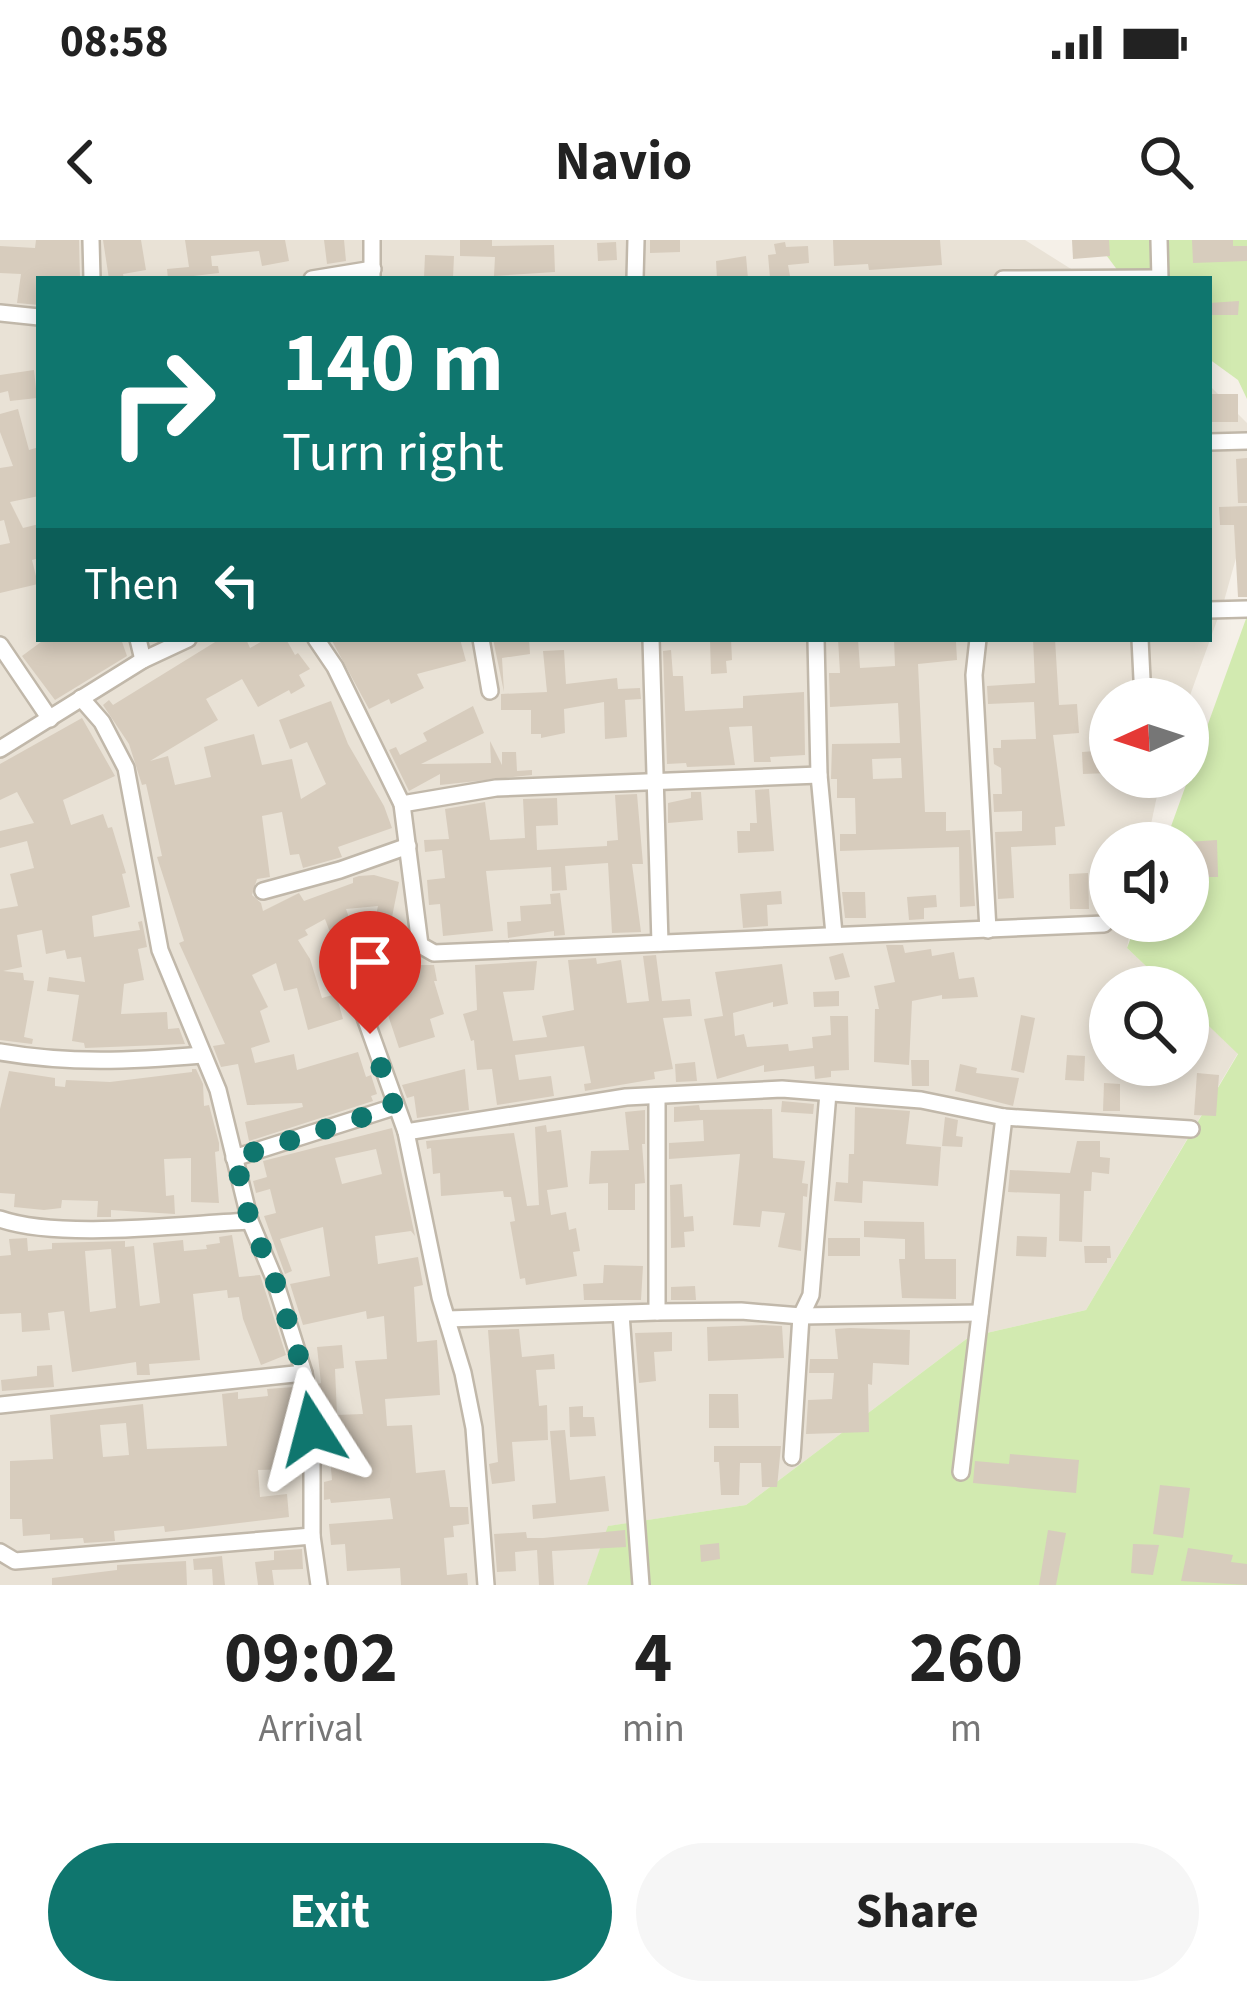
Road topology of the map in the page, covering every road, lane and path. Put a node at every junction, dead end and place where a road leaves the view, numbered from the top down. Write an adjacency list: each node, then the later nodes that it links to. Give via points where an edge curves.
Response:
1 (91, 240): 6 (street)
2 (372, 240): 5 (street)
3 (635, 240): 7 (street)
4 (1159, 240): 8 (street)
5 (372, 274)
6 (92, 276)
7 (635, 276)
8 (1160, 276)
9 (0, 313): 10 (street)
10 (36, 317)
11 (1247, 441): 12 (street)
12 (1212, 442)
13 (1247, 609): 14 (street)
14 (1212, 610)
15 (139, 642): 24 (street)
16 (182, 642): 24 (street)
17 (318, 642): 32 (street)
18 (482, 642): 26 (street)
19 (651, 642): 31 (street)
20 (815, 642): 30 (street)
21 (978, 642): 36 (street)
22 (1140, 642): 25 (street)
23 (0, 645): 28 (street)
24 (143, 660): 27 (street)
25 (1142, 678)
26 (490, 691)
27 (81, 698): 28 (street); 41 (street, via 126,768 160,950)
28 (50, 719): 29 (street)
29 (0, 749)
30 (819, 775): 31 (street); 37 (street)
31 (656, 779): 32 (street, via 496,788); 38 (street)
32 (402, 804): 33 (street)
33 (408, 846): 34 (street); 38 (street, via 420,945 434,953)
34 (262, 891)
35 (1089, 924): 36 (street)
36 (988, 930): 37 (street)
37 (834, 934): 38 (street)
38 (661, 943)
39 (358, 998): 44 (street)
40 (0, 1052): 41 (street, via 104,1063)
41 (202, 1055): 48 (street)
42 (828, 1093): 43 (street); 45 (street); 54 (street, via 812,1294)
43 (657, 1096): 47 (street); 51 (street)
44 (394, 1107): 47 (street); 48 (street)
45 (1004, 1117): 46 (street); 52 (street)
46 (1191, 1129)
47 (406, 1132): 55 (street)
48 (235, 1158): 50 (street)
49 (0, 1220): 50 (street, via 102,1228)
50 (250, 1221): 56 (street)
51 (657, 1312): 53 (street); 54 (street)
52 (980, 1313): 54 (street); 59 (street)
53 (621, 1314): 55 (street); 64 (street)
54 (801, 1316): 58 (street)
55 (447, 1319): 63 (street, via 474,1428)
56 (304, 1373): 57 (street); 60 (street)
57 (0, 1405)
58 (792, 1457)
59 (961, 1472)
60 (312, 1536): 61 (street); 62 (street)
61 (2, 1557)
62 (319, 1585)
63 (486, 1585)
64 (641, 1585)

